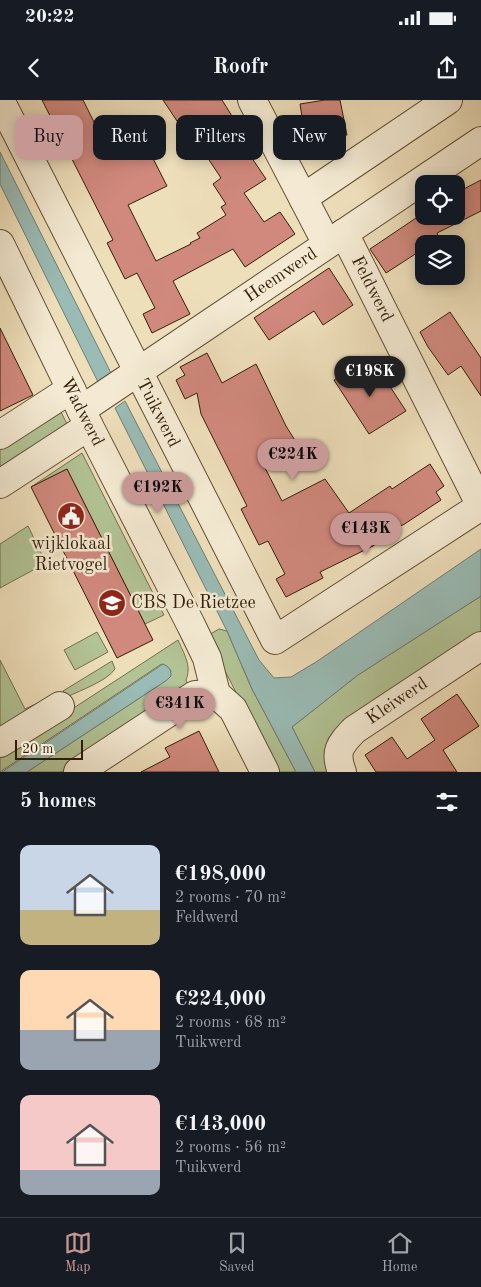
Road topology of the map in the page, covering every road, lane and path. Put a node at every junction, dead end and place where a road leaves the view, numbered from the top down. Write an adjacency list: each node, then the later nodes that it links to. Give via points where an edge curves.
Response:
1 (0, 100): 8 (street, Tuikwerd)
2 (252, 100): 5 (street, Feldwerd)
3 (448, 100): 5 (street)
4 (481, 141): 6 (street, Heemwerd)
5 (303, 198): 6 (street, Feldwerd)
6 (336, 239): 8 (street, Heemwerd); 12 (street, Feldwerd)
7 (0, 244): 9 (street, Wadwerd)
8 (138, 372): 9 (street, Heemwerd); 12 (street, Tuikwerd, via 275,640)
9 (80, 408): 10 (street); 11 (street); 14 (street, Wadwerd, via 207,658)
10 (0, 435)
11 (0, 484)
12 (481, 506)
13 (481, 646): 19 (street, Kleiwerd, via 354,730 341,744 337,758)
14 (216, 694): 17 (street, via 195,695); 18 (street, via 233,709)
15 (60, 706): 16 (street)
16 (0, 743)
17 (78, 772)
18 (265, 772)
19 (342, 772)

